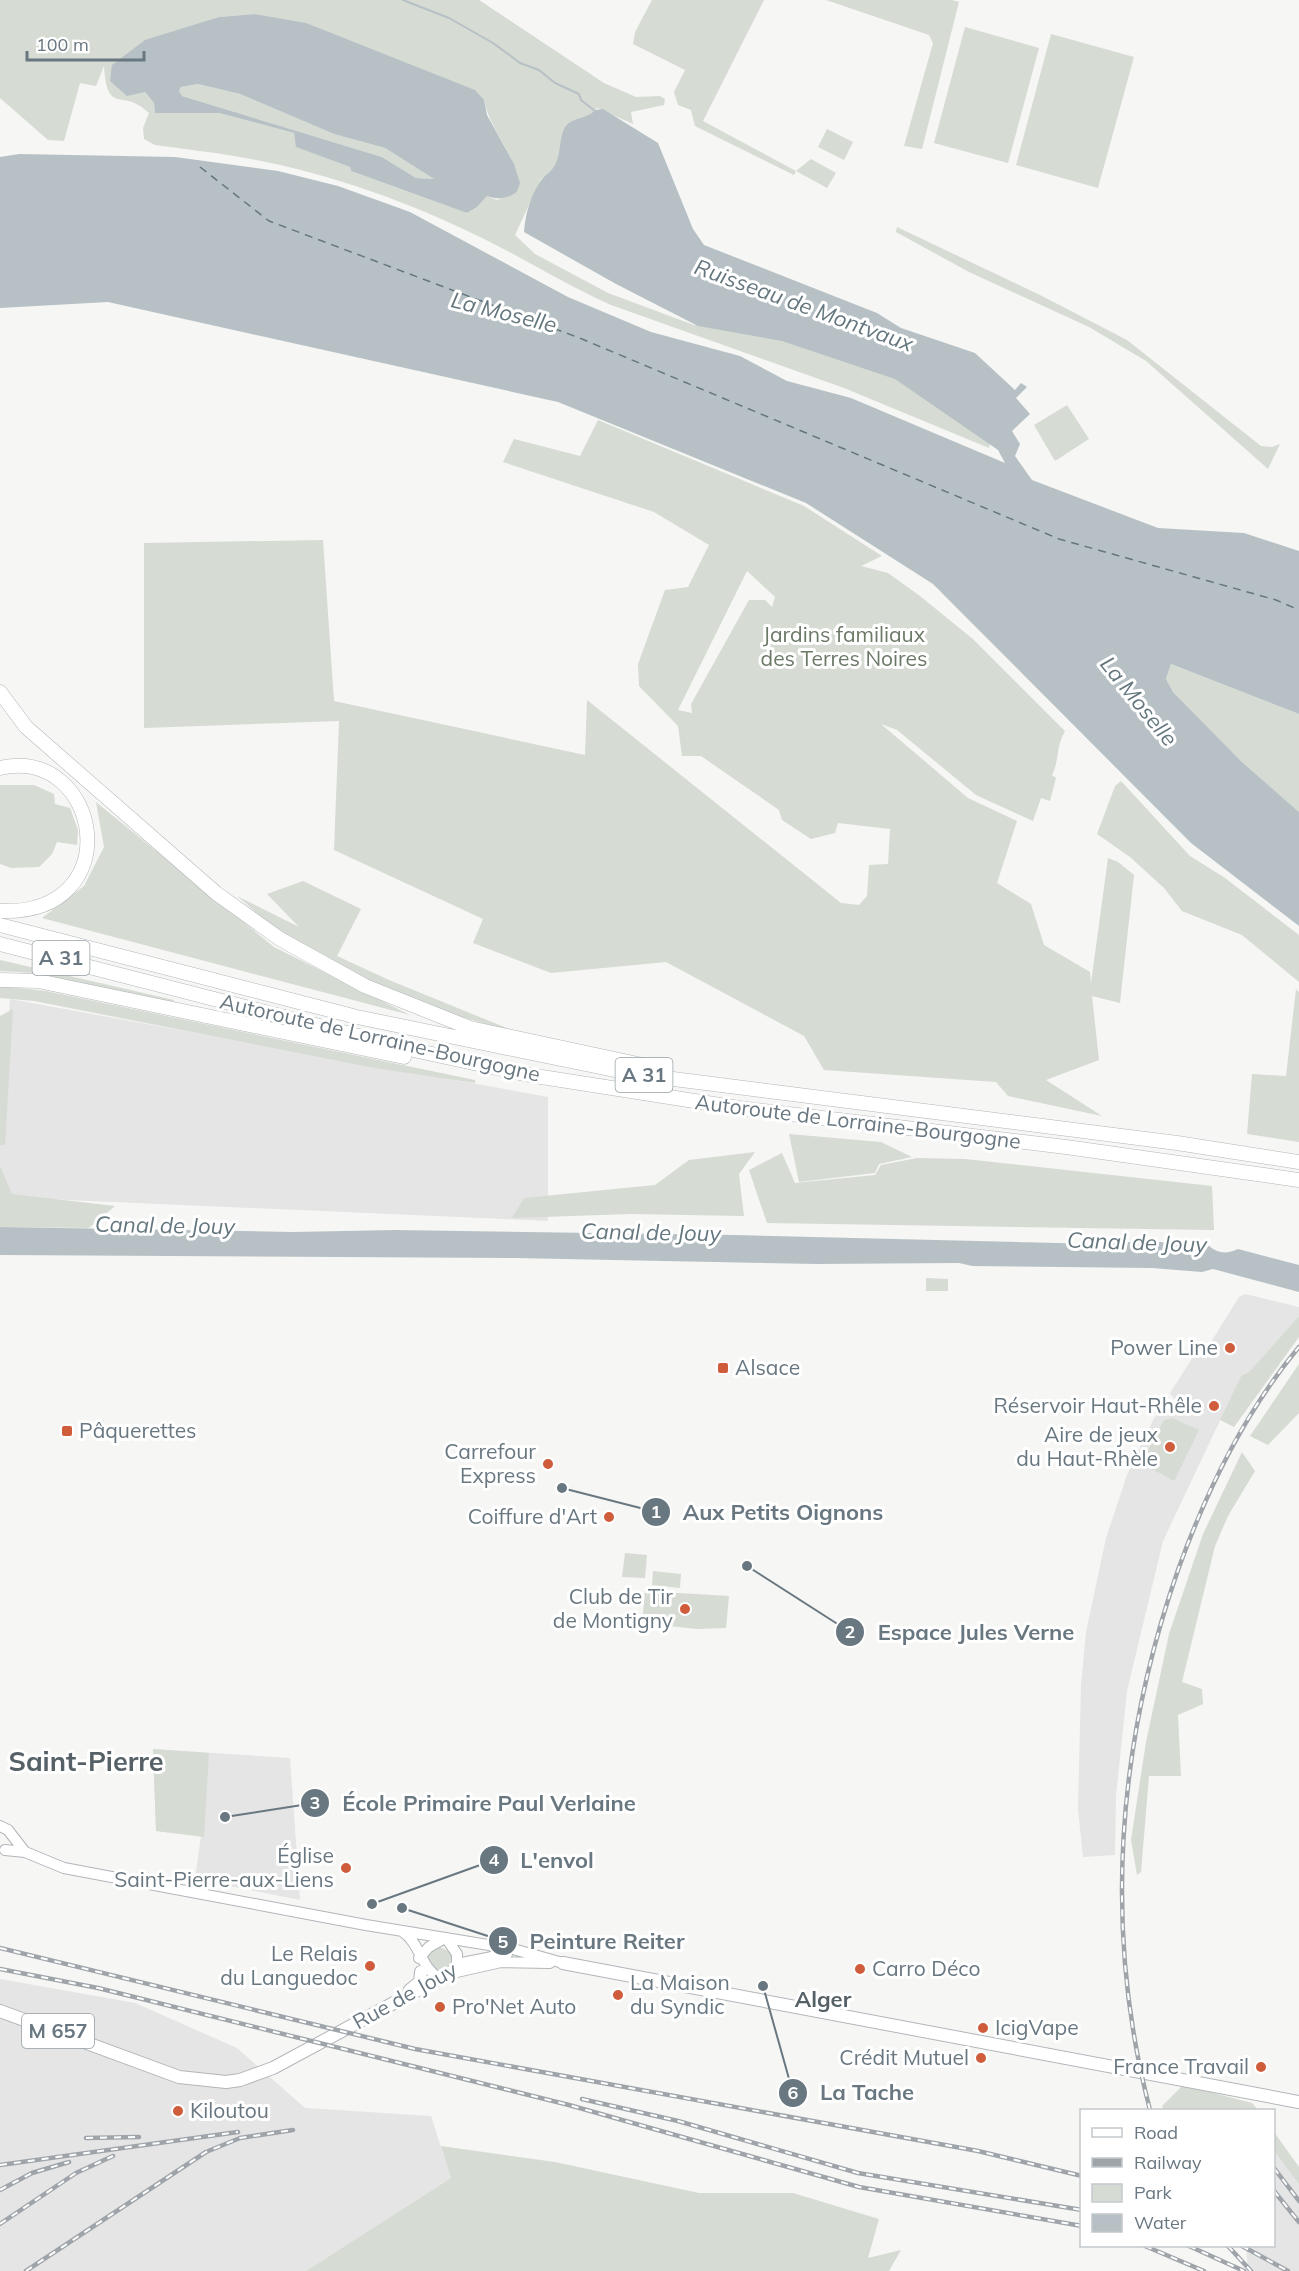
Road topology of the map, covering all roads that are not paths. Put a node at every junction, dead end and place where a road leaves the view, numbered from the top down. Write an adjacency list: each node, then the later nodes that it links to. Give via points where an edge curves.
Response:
1 (0, 692): 3 (highway)
2 (0, 714): 3 (highway)
3 (26, 727): 10 (highway, via 216,893 280,939 365,986 470,1028)
4 (0, 768): 5 (highway, via 35,769 67,787 83,810 88,845 84,864 66,891 40,908)
5 (0, 911)
6 (0, 925): 10 (highway, Autoroute de Lorraine-Bourgogne / A 31, via 434,1034 634,1074)
7 (0, 944): 9 (highway, Autoroute de Lorraine-Bourgogne / A 31)
8 (0, 980): 9 (highway, via 38,981 417,1060)
9 (448, 1058): 12 (highway, Autoroute de Lorraine-Bourgogne / A 31, via 688,1101)
10 (754, 1089): 11 (highway, Autoroute de Lorraine-Bourgogne / A 31)
11 (1299, 1162)
12 (1299, 1180)
13 (0, 1826): 14 (main road)
14 (10, 1834): 15 (main road, via 10,1843); 16 (main road)
15 (3, 1851): 16 (main road)
16 (25, 1852): 17 (main road, Rue de Jouy, via 64,1868)
17 (400, 1930): 18 (main road, Rue de Jouy); 20 (main road, via 417,1945)
18 (446, 1938): 19 (main road, Rue de Jouy); 20 (main road, via 429,1947); 23 (main road, via 457,1954)
19 (536, 1954): 21 (main road, Rue de Jouy); 23 (main road, Rue de Jouy, via 491,1956 462,1963)
20 (421, 1957): 22 (main road); 23 (main road, via 429,1972)
21 (563, 1963): 23 (main road, via 501,1962); 26 (main road, Rue de Jouy)
22 (421, 1972): 24 (main road, via 420,1982)
23 (448, 1974): 24 (main road, Rue de Jouy / M 657)
24 (388, 2006): 25 (main road, Rue de Jouy / M 657, via 273,2068 240,2080 217,2082 194,2078 130,2053 116,2052)
25 (0, 2012)
26 (1299, 2102)

